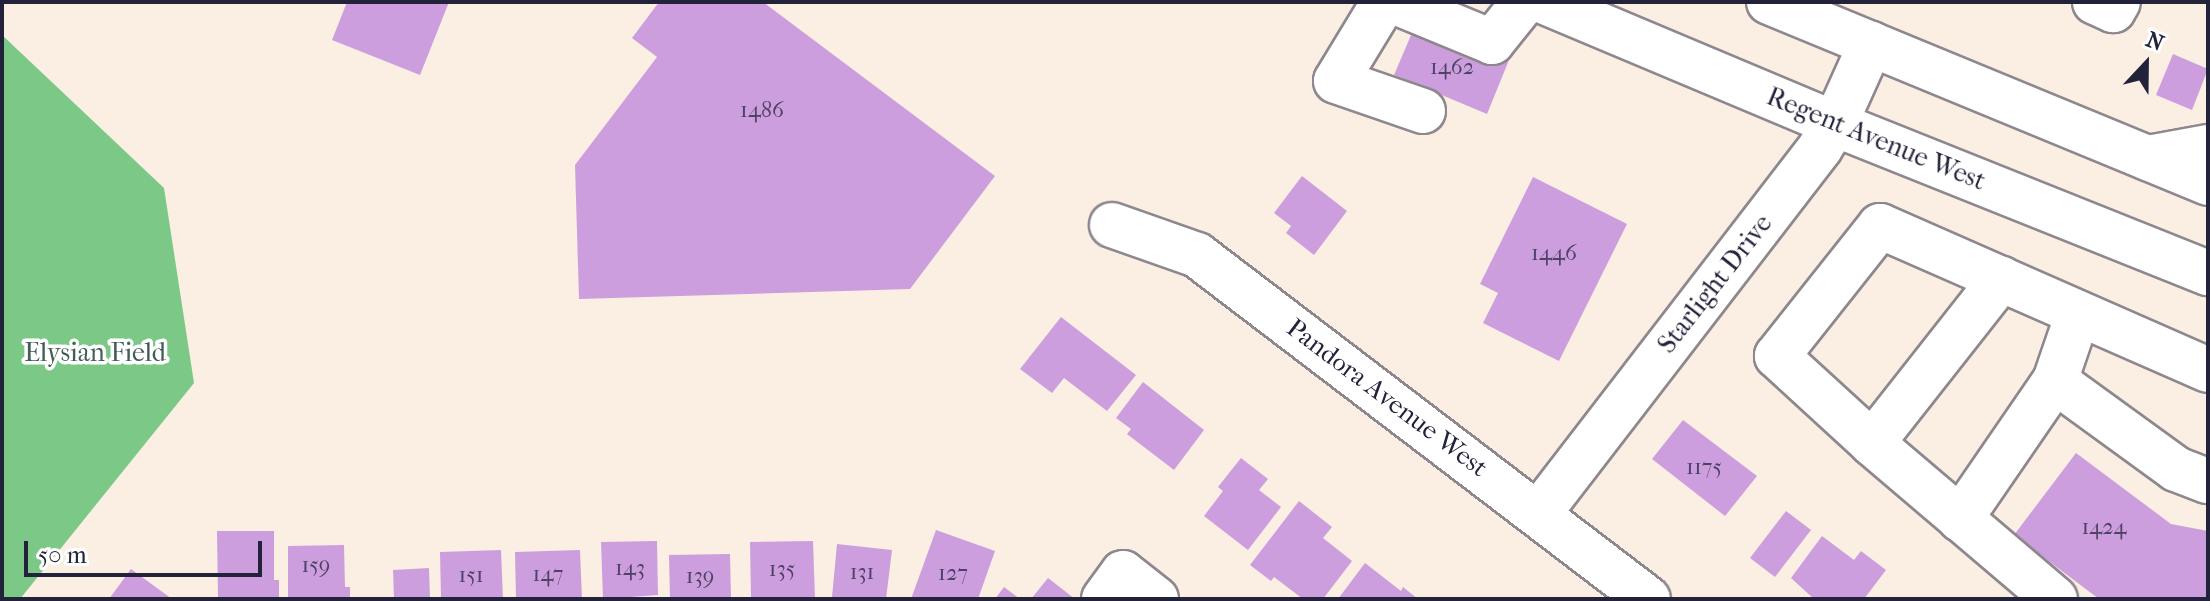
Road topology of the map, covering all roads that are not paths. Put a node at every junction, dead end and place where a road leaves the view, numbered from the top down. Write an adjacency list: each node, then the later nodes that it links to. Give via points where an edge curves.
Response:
1 (1384, 2): 9 (street, via 1336,81)
2 (1395, 2): 3 (street, via 1492,42)
3 (1524, 2)
4 (1545, 2): 10 (street, Regent Avenue West)
5 (1769, 2): 8 (street)
6 (2095, 2): 7 (street, via 2113,10)
7 (2118, 2)
8 (1871, 44): 10 (street, Starlight Drive); 12 (street)
9 (1423, 111)
10 (1835, 124): 15 (street, Regent Avenue West); 22 (street, Starlight Drive)
11 (2208, 147): 12 (street)
12 (2148, 158): 13 (street)
13 (2208, 183)
14 (1112, 225): 22 (street, Pandora Avenue West, via 1197,255)
15 (2208, 273)
16 (2001, 279): 17 (street); 20 (street); 20 (street, via 1880,226 1777,356)
17 (2078, 314): 18 (street); 19 (street)
18 (2208, 370)
19 (2055, 381): 21 (street, via 2176,469); 23 (street)
20 (1872, 443): 23 (street)
21 (2208, 481)
22 (1539, 513): 26 (street, Pandora Avenue West)
23 (1960, 519): 27 (street)
24 (1104, 599): 25 (street, via 1123,573)
25 (1156, 599)
26 (1648, 599)
27 (2055, 599)

